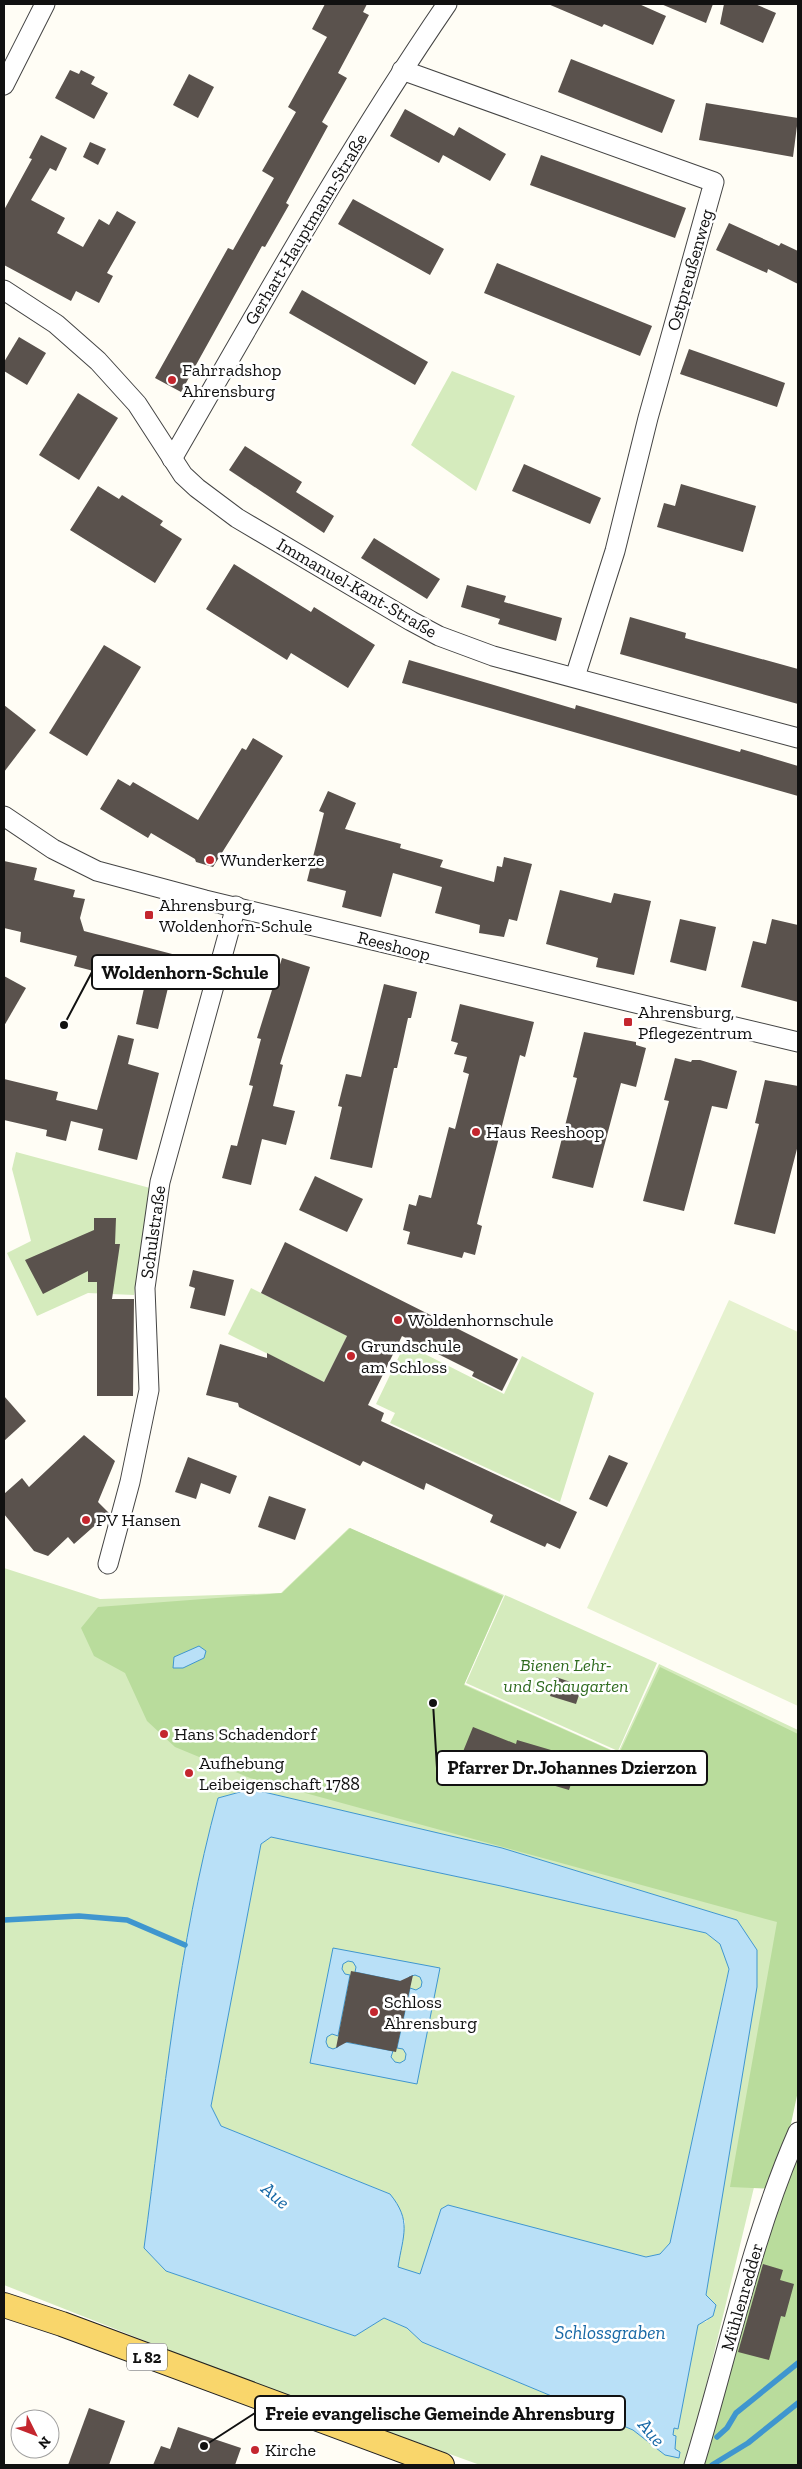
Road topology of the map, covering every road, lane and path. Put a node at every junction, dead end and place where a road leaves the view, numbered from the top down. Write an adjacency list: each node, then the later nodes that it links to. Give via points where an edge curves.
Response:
1 (46, 4): 4 (street)
2 (447, 4): 3 (street, Gerhart-Hauptmann-Straße)
3 (402, 70): 6 (street, Gerhart-Hauptmann-Straße, via 328,188); 7 (street, Ostpreußenweg, via 714,182 648,418 615,551)
4 (4, 85)
5 (4, 290): 6 (street, Immanuel-Kant-Straße, via 56,324 98,361 137,404)
6 (172, 458): 7 (street, Immanuel-Kant-Straße, via 197,488 237,518 411,621 439,636 493,656)
7 (575, 678): 8 (street, Immanuel-Kant-Straße)
8 (798, 738)
9 (4, 816): 10 (street, Reeshoop, via 53,849 97,871)
10 (236, 906): 11 (street, Reeshoop, via 559,987); 12 (street, Schulstraße, via 160,1182 145,1288 149,1390 130,1482)
11 (798, 1042)
12 (108, 1564)
13 (798, 2132): 16 (street, Mühlenredder, via 779,2176 757,2243)
14 (4, 2305): 15 (main road, L 82)
15 (442, 2465)
16 (694, 2465)

